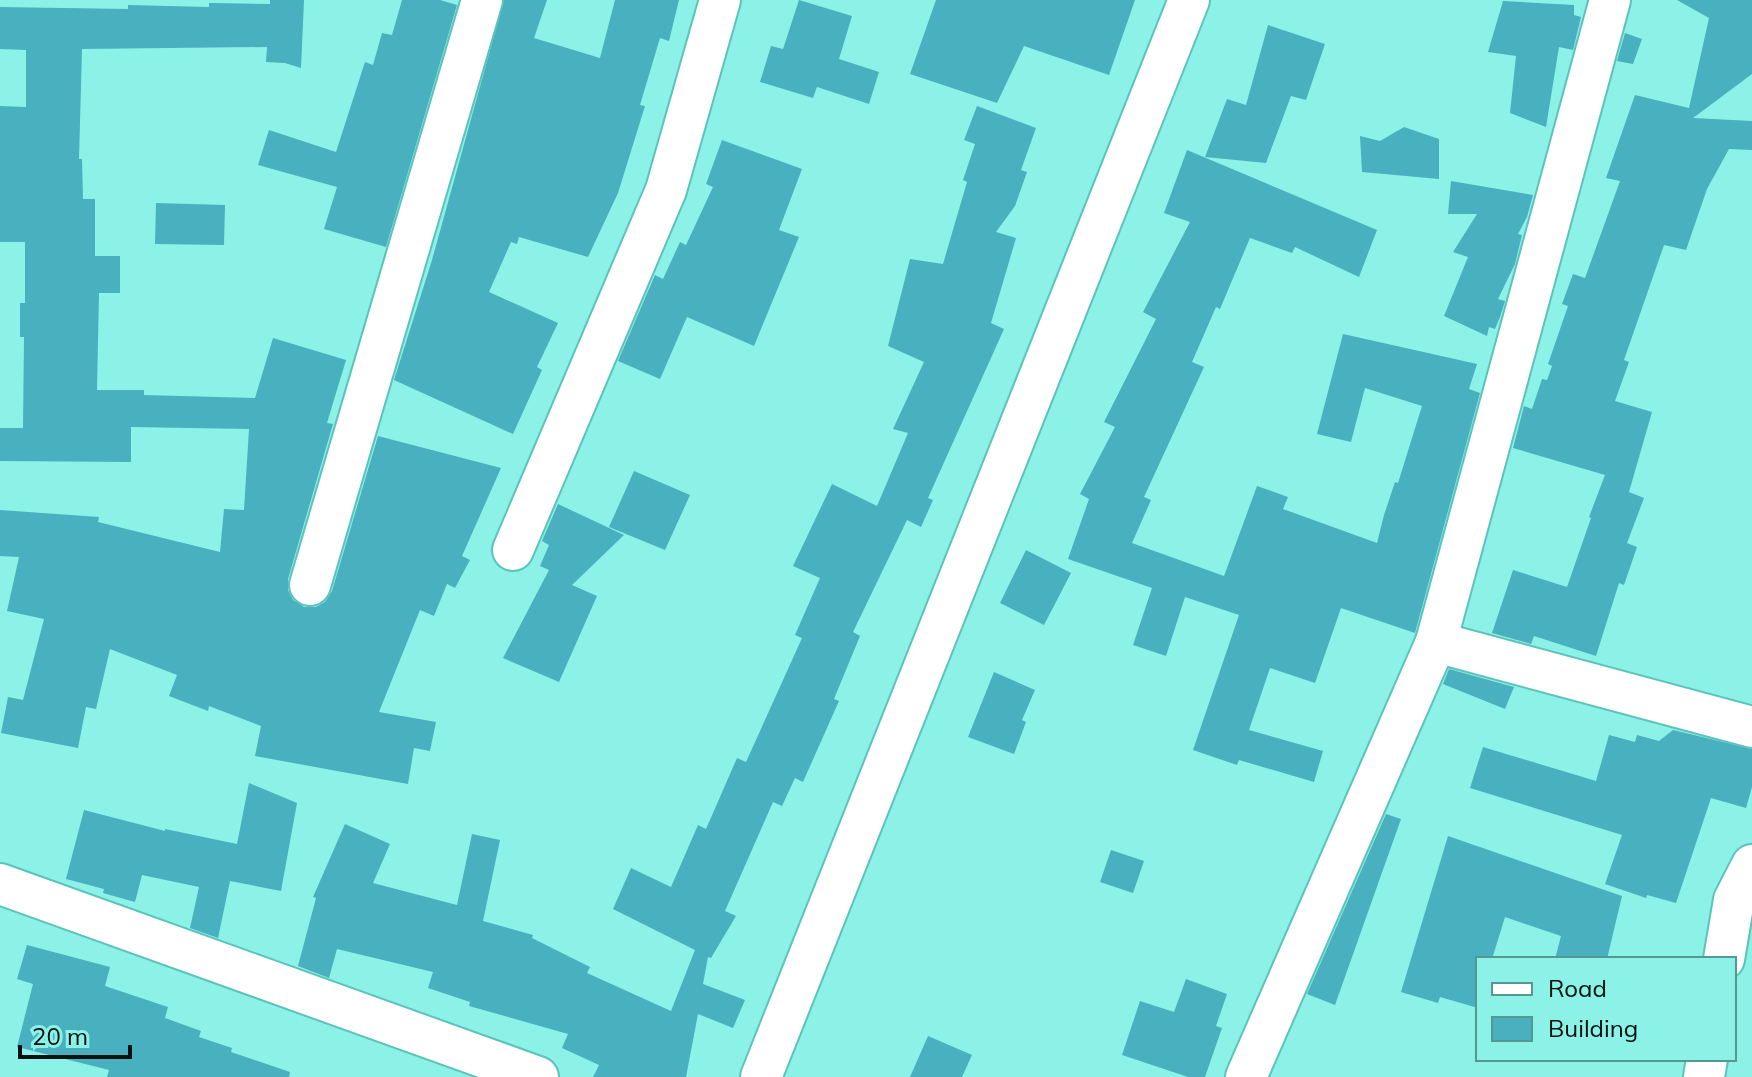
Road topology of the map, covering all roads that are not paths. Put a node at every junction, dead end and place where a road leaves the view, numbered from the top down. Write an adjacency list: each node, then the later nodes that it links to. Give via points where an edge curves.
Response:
1 (482, 0): 6 (street)
2 (720, 0): 5 (street, via 666,190)
3 (1189, 0): 13 (street)
4 (1610, 0): 7 (street)
5 (513, 550)
6 (310, 585)
7 (1436, 642): 8 (street); 14 (street)
8 (1752, 727)
9 (1752, 865): 11 (street, via 1734,900)
10 (0, 884): 12 (street)
11 (1724, 957)
12 (538, 1077)
13 (761, 1077)
14 (1246, 1077)

